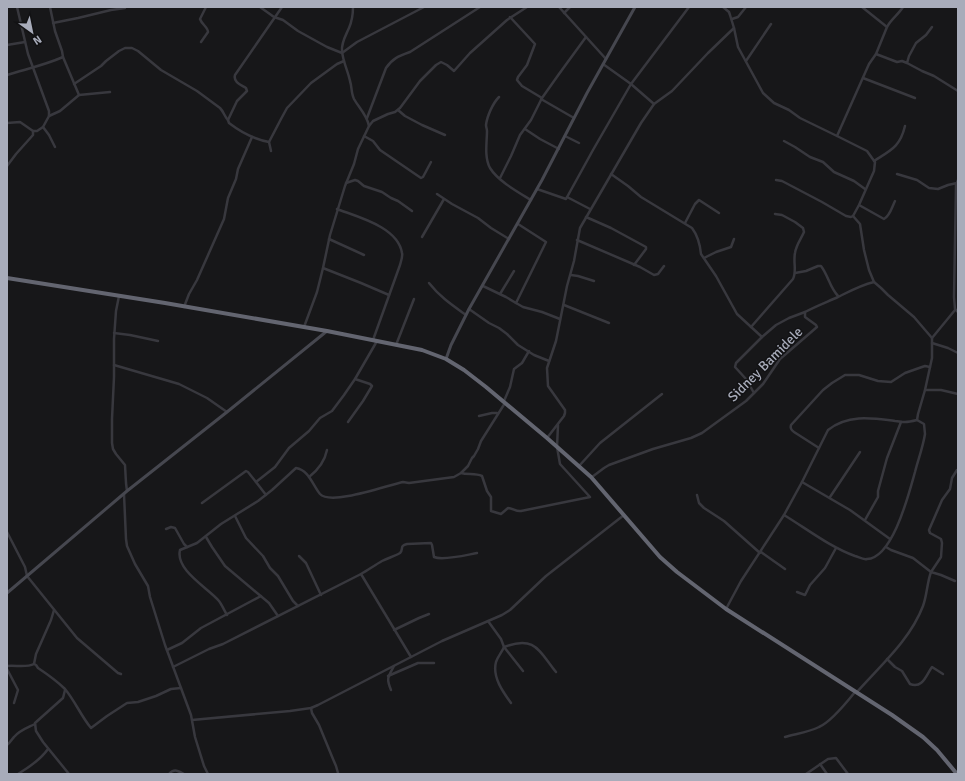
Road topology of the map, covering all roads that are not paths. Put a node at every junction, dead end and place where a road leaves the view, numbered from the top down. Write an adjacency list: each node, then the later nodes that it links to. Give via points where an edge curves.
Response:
1 (17, 7): 29 (street)
2 (50, 7): 23 (street)
3 (124, 7): 23 (street)
4 (206, 7): 30 (street, via 200,19 208,32)
5 (260, 7): 20 (street)
6 (282, 7): 20 (street)
7 (353, 7): 32 (street)
8 (424, 7): 32 (street, via 357,42)
9 (480, 7): 54 (street, via 410,52 391,61)
10 (527, 7): 21 (street)
11 (559, 7): 19 (street)
12 (570, 7): 19 (street)
13 (635, 7): 35 (street)
14 (689, 7): 44 (street)
15 (723, 7): 22 (street)
16 (746, 7): 22 (street)
17 (862, 7): 25 (street)
18 (902, 7): 25 (street)
19 (564, 13): 28 (street)
20 (274, 17): 32 (street); 56 (street, via 235,75 236,81 246,88 246,91 237,101)
21 (510, 17): 49 (street, via 535,44 527,65 517,80); 52 (street, via 454,71 443,62 436,65)
22 (732, 19): 27 (street)
23 (53, 23): 34 (street)
24 (771, 24): 37 (street)
25 (887, 27): 33 (street)
26 (932, 27): 38 (street, via 916,43)
27 (734, 28): 37 (street, via 738,47); 51 (street, via 672,91)
28 (586, 37): 35 (street); 49 (street)
29 (26, 42): 31 (street); 40 (street)
30 (201, 42)
31 (7, 45)
32 (342, 53): 36 (street)
33 (876, 54): 38 (street); 42 (street)
34 (63, 57): 40 (street); 43 (street)
35 (606, 59): 39 (street)
36 (344, 61): 54 (street, via 353,97); 69 (street, via 310,83 295,99 282,116)
37 (746, 61): 66 (street, via 766,97 800,118)
38 (907, 63): 45 (street)
39 (603, 64): 44 (street); 55 (street)
40 (33, 67): 41 (street); 53 (street)
41 (7, 75)
42 (863, 78): 50 (street); 66 (street)
43 (74, 84): 47 (street); 56 (street, via 128,47 138,51 165,74 197,91 220,108)
44 (631, 84): 51 (street); 86 (street)
45 (958, 91)
46 (110, 92): 47 (street)
47 (79, 95): 53 (street)
48 (499, 97): 79 (street, via 486,125 488,162 492,171)
49 (542, 98): 55 (street); 61 (street)
50 (915, 98)
51 (654, 104): 77 (street)
52 (398, 110): 58 (street, via 373,121); 63 (street, via 422,126)
53 (49, 116): 60 (street)
54 (367, 118): 58 (street)
55 (574, 118): 65 (street)
56 (228, 120): 67 (street)
57 (7, 123): 62 (street, via 20,122)
58 (369, 126): 64 (street)
59 (905, 126): 74 (street, via 898,143)
60 (44, 127): 62 (street); 71 (street)
61 (525, 129): 72 (street); 79 (street)
62 (33, 131): 76 (street, via 33,135)
63 (445, 135)
64 (364, 136): 75 (street, via 421,178); 82 (street)
65 (565, 136): 70 (street); 72 (street)
66 (838, 136): 74 (street, via 866,151)
67 (252, 138): 69 (street); 126 (street, via 238,169 224,219)
68 (784, 141): 83 (street)
69 (269, 142): 73 (street)
70 (579, 143)
71 (55, 147)
72 (559, 149): 84 (street)
73 (271, 151)
74 (874, 161): 83 (street, via 874,171)
75 (431, 162)
76 (7, 166)
77 (611, 174): 92 (street); 98 (street)
78 (897, 174): 81 (street, via 917,180 929,188 938,189)
79 (500, 178): 88 (street)
80 (776, 180): 96 (street, via 781,180 846,216)
81 (958, 182): 124 (street, via 955,232)
82 (346, 183): 91 (street); 93 (street, via 358,181 364,186 382,192)
83 (865, 188): 90 (street)
84 (537, 189): 86 (street, via 566,200); 88 (street)
85 (437, 194): 87 (street)
86 (567, 197): 92 (street)
87 (444, 199): 100 (street); 102 (street)
88 (531, 200): 99 (street)
89 (894, 201): 90 (street, via 888,216 884,219)
90 (859, 206): 96 (street)
91 (337, 209): 101 (street); 119 (street, via 384,228 401,247 403,254)
92 (590, 209): 97 (street)
93 (412, 211)
94 (719, 213): 98 (street, via 699,200)
95 (775, 214): 111 (street, via 782,215 804,229 795,253)
96 (853, 216): 115 (street, via 860,224 864,250)
97 (586, 217): 104 (street); 107 (street, via 646,247)
98 (685, 223): 106 (street, via 697,235)
99 (518, 224): 102 (street); 123 (street, via 546,242)
100 (422, 237)
101 (329, 239): 105 (street); 109 (street)
102 (509, 239): 117 (street)
103 (734, 239): 106 (street, via 732,246)
104 (577, 240): 107 (street); 112 (street)
105 (364, 254)
106 (704, 258): 134 (street, via 735,311)
107 (634, 265): 108 (street, via 654,275)
108 (664, 266)
109 (323, 268): 119 (street); 133 (street)
110 (514, 271): 118 (street)
111 (795, 273): 121 (street, via 821,266); 134 (street, via 789,285)
112 (571, 275): 114 (street); 125 (street)
113 (7, 278): 120 (highway)
114 (594, 281)
115 (874, 282): 121 (street, Sidney Bamidele); 138 (street, via 914,317)
116 (429, 283): 130 (street, via 445,300)
117 (483, 286): 118 (street); 127 (street)
118 (500, 294): 123 (street)
119 (390, 295): 139 (street)
120 (119, 296): 126 (highway); 136 (street)
121 (838, 296): 129 (street, Sidney Bamidele)
122 (414, 299): 142 (street)
123 (516, 303): 131 (street)
124 (956, 304): 128 (street)
125 (564, 305): 131 (street); 132 (street)
126 (184, 306): 133 (highway)
127 (469, 309): 130 (street); 143 (street, via 500,328 518,345)
128 (957, 311): 138 (street)
129 (805, 312): 137 (street, via 776,325); 151 (street, Sidney Bamidele, via 806,318 817,327 780,360)
130 (466, 315): 145 (street)
131 (560, 319): 146 (street)
132 (609, 323)
133 (304, 327): 135 (highway)
134 (751, 327): 137 (street)
135 (327, 331): 139 (highway); 155 (street)
136 (114, 333): 140 (street); 147 (street)
137 (762, 337): 151 (street, via 735,365)
138 (932, 338): 141 (street)
139 (375, 340): 142 (highway); 149 (street)
140 (158, 342)
141 (932, 343): 144 (street); 148 (street)
142 (396, 345): 145 (highway, via 422,350)
143 (529, 351): 146 (street); 154 (street, via 522,363 514,369)
144 (958, 353)
145 (446, 359): 154 (highway)
146 (549, 361): 161 (street, via 548,386 565,412)
147 (114, 365): 155 (street, via 179,384 207,398); 174 (street, via 112,443 113,449 125,465)
148 (930, 367): 150 (street); 164 (street, via 925,366 905,373 891,382 859,375 841,376 823,390 790,427)
149 (355, 379): 159 (street, via 372,386); 172 (street, via 332,411 320,418 289,448 275,467)
150 (925, 390): 153 (street); 158 (street)
151 (754, 393): 171 (street, Sidney Bamidele, via 702,434 609,465)
152 (662, 394): 167 (street, via 600,443)
153 (958, 394)
154 (504, 402): 156 (street); 162 (highway)
155 (227, 412): 174 (street)
156 (498, 413): 157 (street); 169 (street, via 468,466)
157 (479, 416)
158 (917, 420): 160 (street); 187 (street, via 924,424 925,434 905,508)
159 (348, 422)
160 (900, 422): 164 (street, via 849,419 828,430); 183 (street, via 887,458 878,497)
161 (558, 425): 162 (street); 163 (street)
162 (547, 438): 163 (highway)
163 (557, 447): 167 (highway); 169 (street, via 560,464 590,497 521,511 508,508 501,514 491,511 491,497 482,476)
164 (819, 448): 173 (street)
165 (327, 450): 170 (street, via 324,460)
166 (860, 452): 178 (street)
167 (579, 466): 171 (highway)
168 (957, 470): 197 (street, via 929,530 941,539 942,543 941,557)
169 (461, 473): 170 (street, via 454,477 409,484 403,482 337,498 321,496)
170 (309, 477): 177 (street, via 298,467)
171 (591, 477): 180 (highway)
172 (256, 482): 177 (street); 179 (street, via 246,471)
173 (802, 482): 178 (street); 181 (street)
174 (127, 491): 175 (street)
175 (124, 494): 199 (street); 214 (street, via 127,546 148,586)
176 (697, 494): 193 (street, via 699,503 704,508 724,521)
177 (266, 495): 182 (street)
178 (830, 497): 183 (street)
179 (202, 504)
180 (624, 514): 206 (highway, via 660,557); 211 (street, via 546,576 510,610)
181 (784, 515): 192 (street); 193 (street)
182 (235, 516): 186 (street); 205 (street, via 246,538 263,556)
183 (865, 520): 187 (street)
184 (166, 529): 188 (street, via 175,528)
185 (7, 532): 199 (street)
186 (206, 537): 189 (street); 204 (street, via 225,566)
187 (890, 539): 190 (street)
188 (184, 544): 189 (street); 191 (street)
189 (187, 547): 191 (street)
190 (886, 547): 192 (street, via 874,558 865,560); 197 (street, via 913,558)
191 (183, 548): 209 (street, via 180,552 186,569 219,602)
192 (836, 548): 201 (street, via 805,595)
193 (760, 552): 196 (street); 206 (street)
194 (477, 553): 198 (street, via 436,558 430,543 407,544 402,546 400,553)
195 (298, 556): 203 (street, via 306,563)
196 (785, 569)
197 (931, 572): 200 (street); 216 (street, via 927,595 919,614 905,639)
198 (361, 574): 203 (street); 212 (street)
199 (27, 576): 202 (street); 207 (street)
200 (955, 581)
201 (797, 592)
202 (7, 593)
203 (321, 595): 205 (street)
204 (261, 596): 209 (street); 210 (street)
205 (298, 606): 210 (street)
206 (726, 609): 230 (highway)
207 (54, 610): 218 (street); 224 (street, via 77,638)
208 (429, 614): 212 (street)
209 (227, 615): 214 (street)
210 (278, 616): 221 (street)
211 (488, 621): 213 (street); 215 (street)
212 (394, 630): 215 (street)
213 (504, 647): 222 (street); 223 (street, via 522,642 529,643 542,653); 232 (street, via 496,662 496,675 498,684)
214 (167, 650): 221 (street)
215 (411, 658): 219 (street)
216 (887, 659): 225 (street, via 902,671 912,685 920,684 932,667); 230 (street)
217 (434, 663): 226 (street, via 418,662)
218 (34, 664): 220 (street); 228 (street)
219 (395, 666): 226 (street); 233 (street)
220 (7, 667): 231 (street, via 18,690)
221 (173, 667): 227 (street)
222 (523, 671)
223 (556, 672)
224 (121, 674)
225 (943, 674)
226 (388, 676): 229 (street)
227 (181, 688): 228 (street, via 127,704 91,728); 234 (street)
228 (65, 690): 235 (street, via 64,698)
229 (391, 690)
230 (856, 692): 236 (street, via 822,725); 249 (highway, via 923,737)
231 (14, 703)
232 (511, 703)
233 (311, 708): 234 (street); 240 (street)
234 (192, 720): 245 (street)
235 (35, 724): 237 (street, via 24,728); 238 (street, via 36,731)
236 (785, 737)
237 (7, 745)
238 (48, 749): 241 (street); 242 (street)
239 (820, 764): 246 (street); 247 (street); 248 (street, via 836,758)
240 (338, 773)
241 (18, 774)
242 (69, 774)
243 (169, 774): 244 (street, via 177,770)
244 (184, 774)
245 (207, 774)
246 (806, 774)
247 (827, 774)
248 (848, 774)
249 (958, 774)

